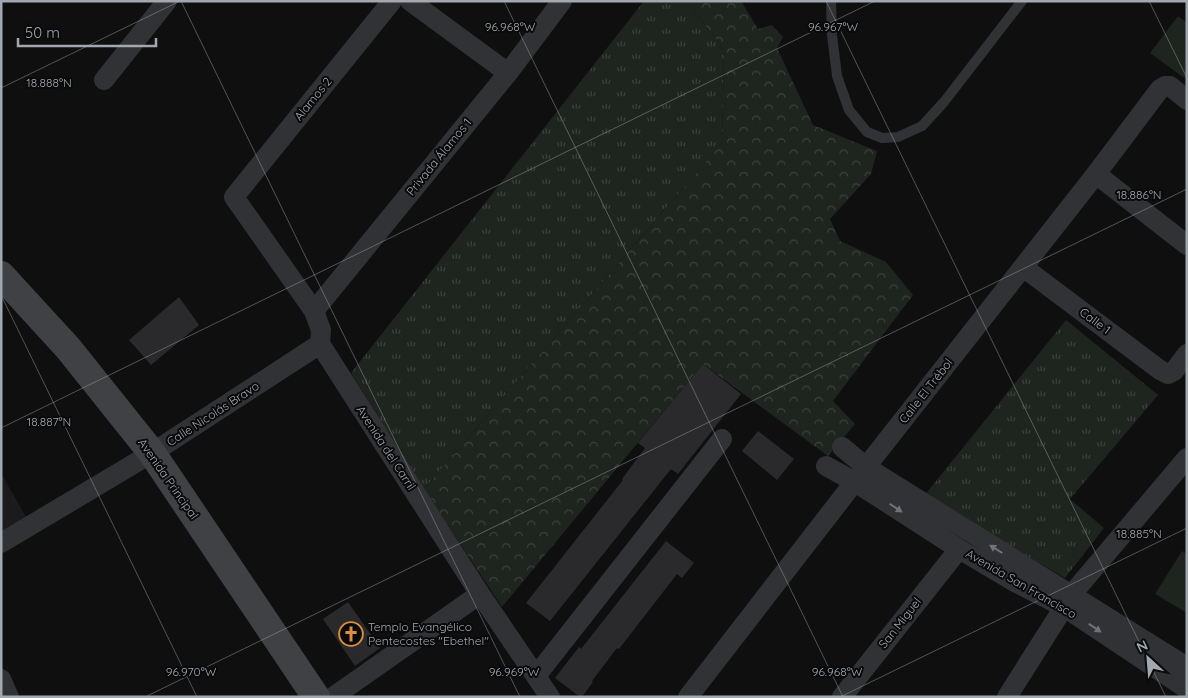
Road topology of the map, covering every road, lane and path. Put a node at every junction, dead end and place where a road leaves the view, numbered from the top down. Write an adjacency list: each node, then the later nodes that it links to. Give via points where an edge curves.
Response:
1 (167, 1): 8 (street)
2 (392, 1): 11 (street, Alamos 2)
3 (410, 1): 7 (street)
4 (562, 1): 7 (street, Privada Álamos 1)
5 (831, 1): 6 (lane, via 837,76 849,110 867,132 882,138 898,137 922,126)
6 (1022, 1)
7 (508, 74): 15 (street, Privada Álamos 1)
8 (104, 80)
9 (1187, 100): 10 (street, Calle El Trébol, via 1170,86 1160,89)
10 (1096, 174): 12 (street); 13 (street, Calle El Trébol)
11 (234, 197): 15 (street, Avenida del Carril)
12 (1187, 245)
13 (1023, 268): 17 (street, Calle 1, via 1160,370 1168,374 1174,371); 23 (street, Calle El Trébol)
14 (1, 276): 20 (street, Avenida Principal, via 68,348)
15 (314, 310): 16 (street, Avenida del Carril, via 322,330)
16 (320, 344): 20 (street, Calle Nicolás Bravo); 27 (street, Avenida del Carril)
17 (1187, 354)
18 (722, 439): 30 (street)
19 (842, 447): 23 (street)
20 (152, 453): 24 (street, Calle Nicolás Bravo); 34 (street, Avenida Principal)
21 (1187, 458): 28 (street)
22 (826, 466): 23 (street)
23 (860, 474): 25 (street, Avenida San Francisco, one-way to 25); 26 (street, Avenida San Francisco, one-way to 23); 37 (street, Calle El Trébol)
24 (1, 543)
25 (959, 549): 26 (street, Avenida San Francisco); 38 (street, San Miguel)
26 (1018, 573): 28 (street, Avenida San Francisco)
27 (480, 594): 30 (street, Avenida del Carril); 35 (street)
28 (1068, 601): 29 (street, Avenida San Francisco); 32 (street, Avenida San Francisco, one-way to 32); 39 (street)
29 (1187, 667)
30 (536, 676): 36 (street, Avenida del Carril)
31 (1, 679): 33 (street)
32 (1187, 689)
33 (9, 697)
34 (316, 697)
35 (333, 697)
36 (550, 697)
37 (688, 697)
38 (842, 697)
39 (1007, 697)

